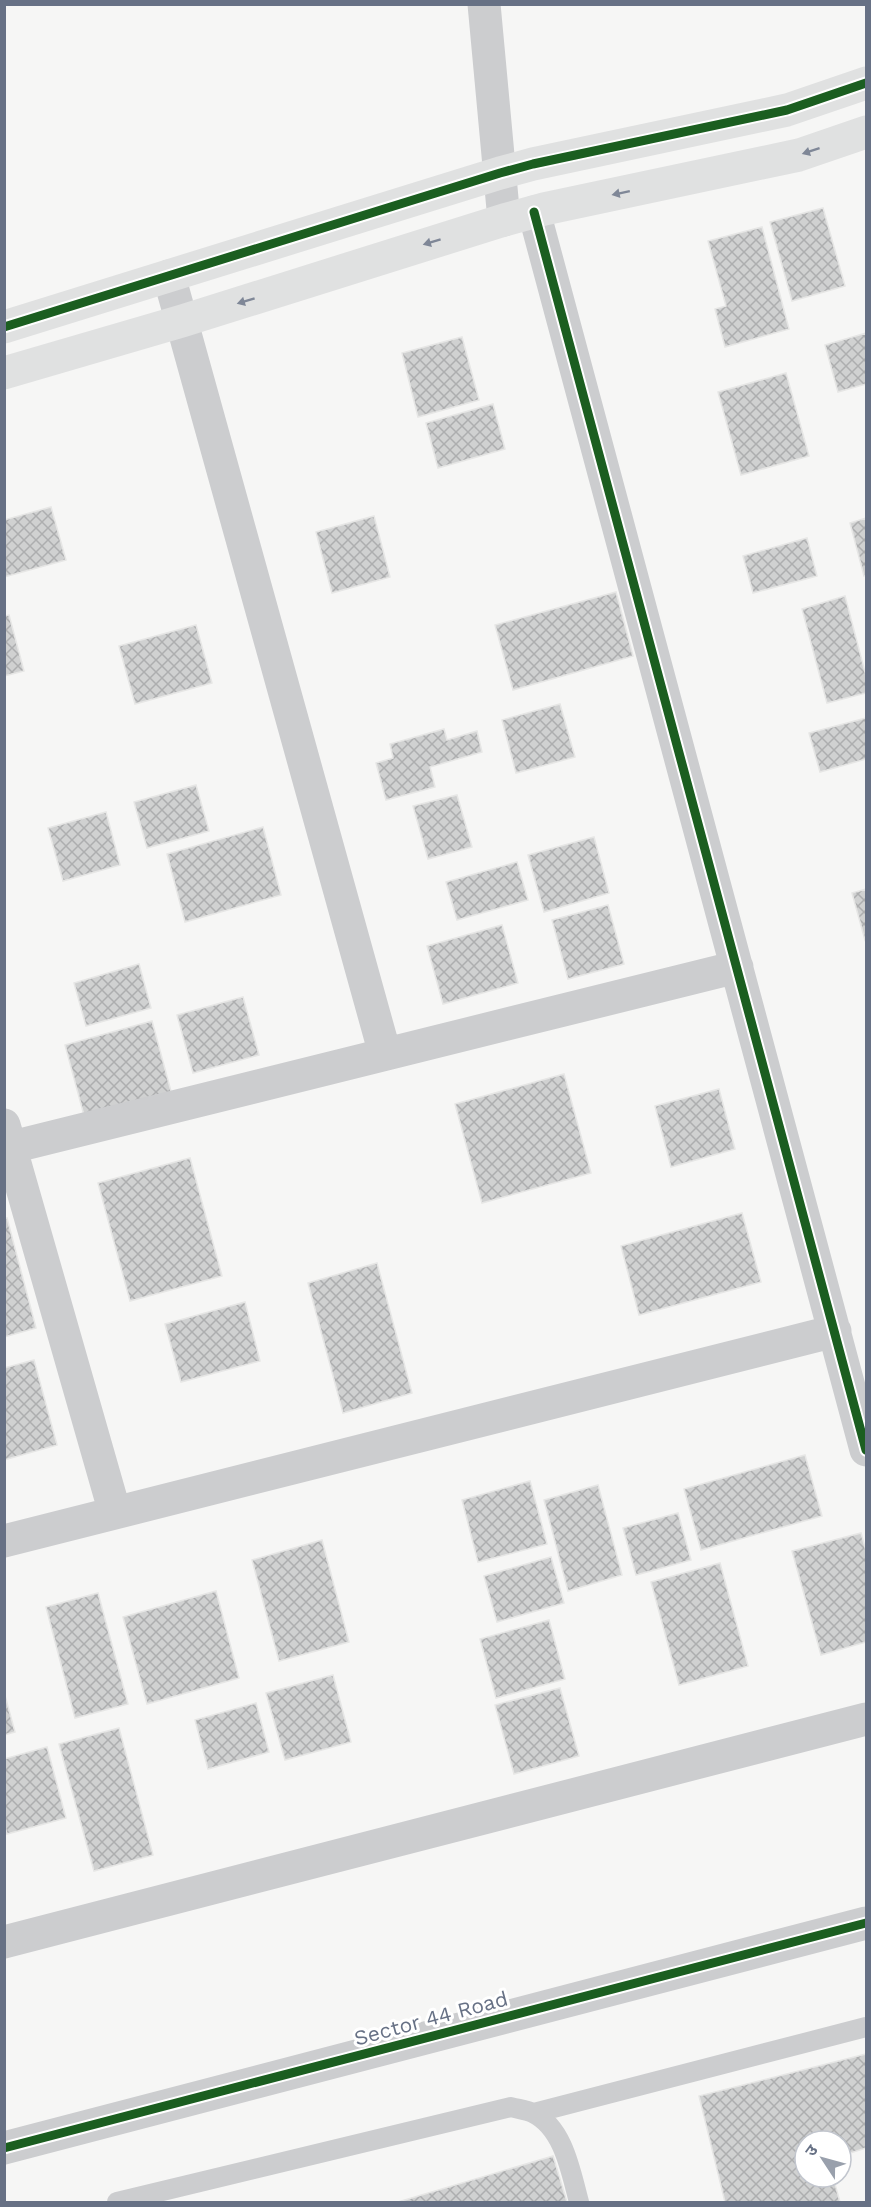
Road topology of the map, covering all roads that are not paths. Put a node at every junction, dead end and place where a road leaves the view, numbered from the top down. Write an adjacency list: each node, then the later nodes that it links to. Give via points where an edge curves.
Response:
1 (484, 4): 4 (street)
2 (867, 83): 4 (street, via 788,110)
3 (867, 132): 5 (street, one-way to 5, via 799,154)
4 (500, 173): 5 (street); 6 (street)
5 (519, 216): 7 (street, one-way to 7); 10 (street)
6 (169, 276): 7 (street); 8 (street)
7 (182, 321): 9 (street); 11 (street)
8 (4, 327)
9 (4, 373)
10 (737, 967): 11 (street); 13 (street)
11 (385, 1054): 12 (street)
12 (7, 1141): 16 (street)
13 (835, 1331): 14 (street); 16 (street)
14 (856, 1365): 15 (street)
15 (867, 1450)
16 (115, 1513): 17 (street)
17 (4, 1541)
18 (867, 1719): 20 (street)
19 (867, 1923): 23 (street, Sector 44 Road)
20 (4, 1942)
21 (867, 2027): 22 (lane)
22 (534, 2113): 24 (lane, via 511,2107); 25 (lane, via 563,2146)
23 (4, 2148)
24 (117, 2202)
25 (579, 2202)

